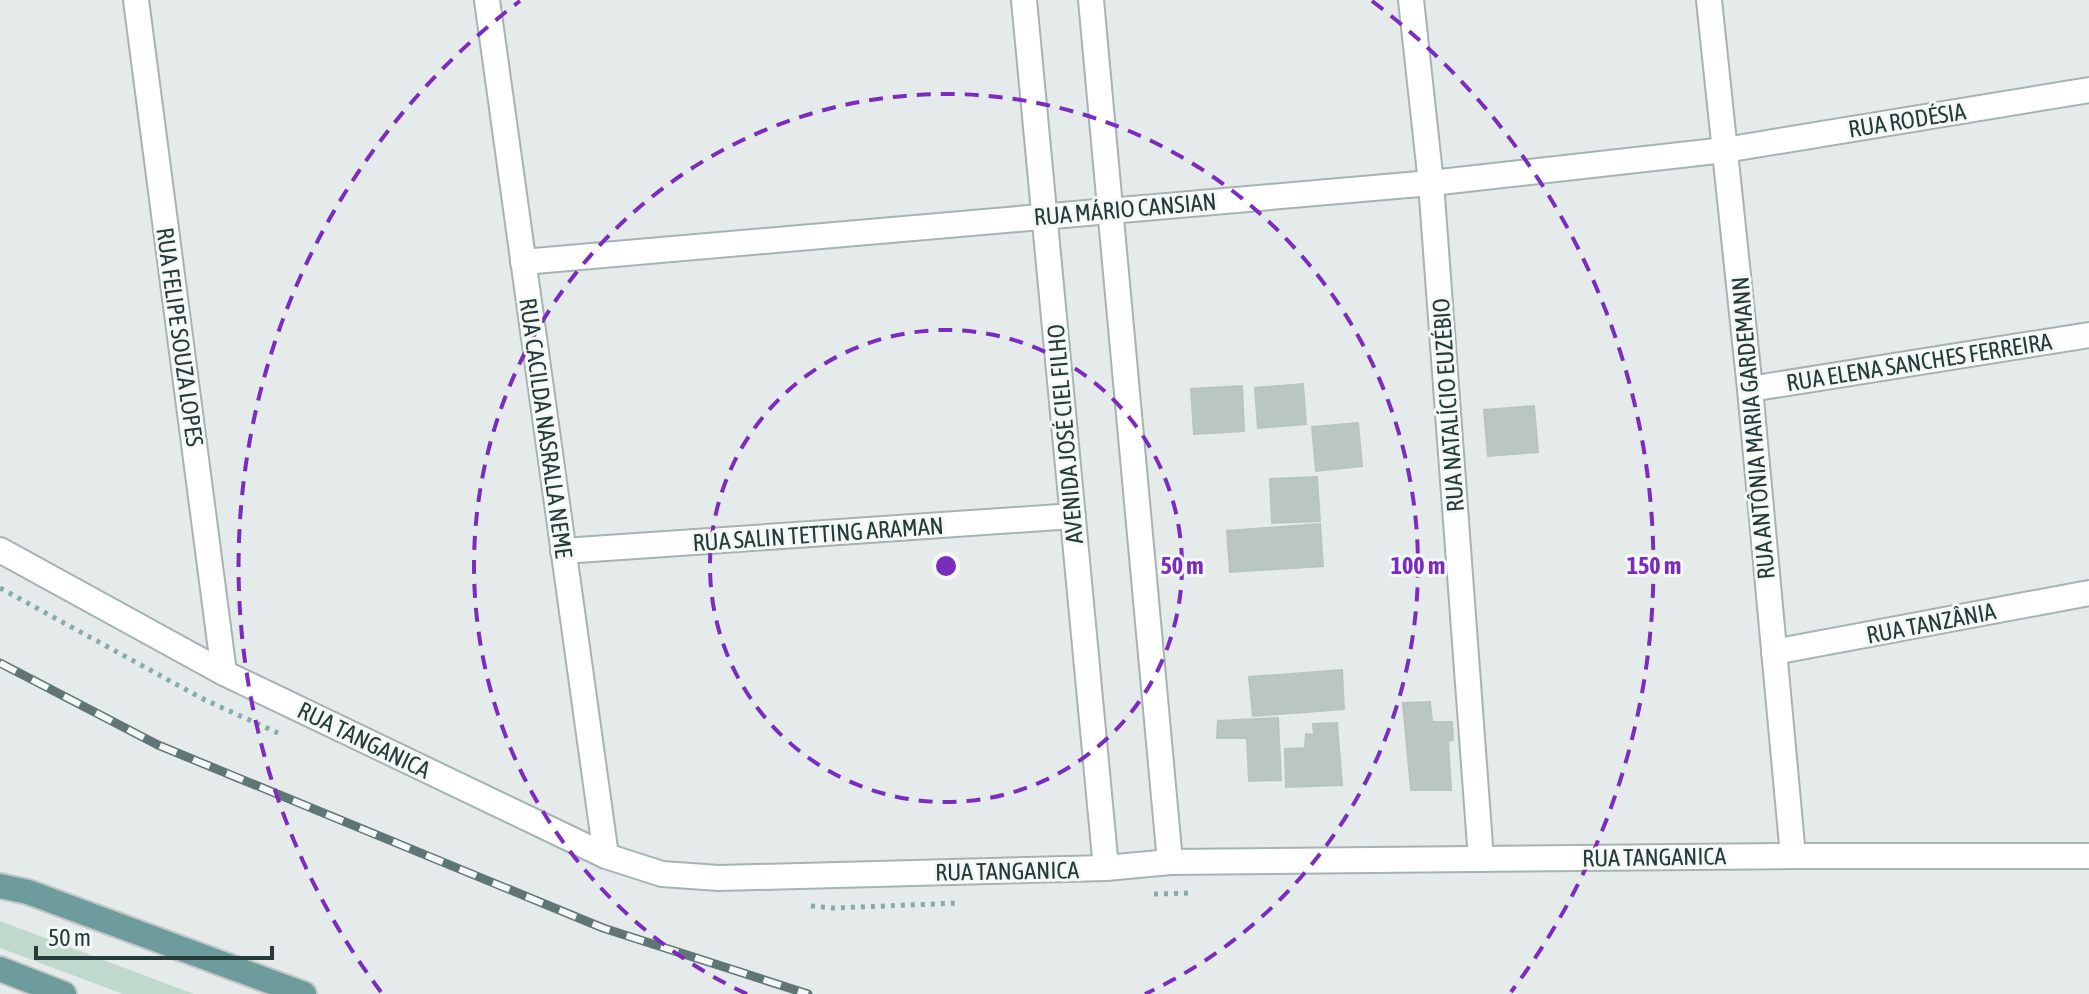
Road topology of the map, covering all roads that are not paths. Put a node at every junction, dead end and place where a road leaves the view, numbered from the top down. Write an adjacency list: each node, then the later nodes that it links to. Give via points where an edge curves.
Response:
1 (136, 0): 20 (street, RUA FELIPE SOUZA LOPES)
2 (487, 0): 12 (street, RUA CACILDA NASRALLA NEME)
3 (1024, 0): 11 (street, AVENIDA JOSÉ CIEL FILHO)
4 (1091, 0): 10 (street)
5 (1411, 0): 9 (street, RUA NATALÍCIO EUZÉBIO)
6 (1709, 0): 8 (street, RUA ANTÔNIA MARIA GARDEMANN)
7 (2089, 90): 8 (street, RUA RODÉSIA)
8 (1725, 150): 9 (street, RUA MÁRIO CANSIAN); 14 (street, RUA ANTÔNIA MARIA GARDEMANN)
9 (1431, 183): 10 (street, RUA MÁRIO CANSIAN); 24 (street, RUA NATALÍCIO EUZÉBIO)
10 (1111, 211): 11 (street, RUA MÁRIO CANSIAN); 25 (street)
11 (1045, 216): 12 (street, RUA MÁRIO CANSIAN); 15 (street, AVENIDA JOSÉ CIEL FILHO)
12 (523, 262): 17 (street, RUA CACILDA NASRALLA NEME)
13 (2089, 335): 14 (street, RUA ELENA SANCHES FERREIRA)
14 (1750, 389): 19 (street, RUA ANTÔNIA MARIA GARDEMANN)
15 (1073, 516): 17 (street, RUA SALIN TETTING ARAMAN); 26 (street, AVENIDA JOSÉ CIEL FILHO)
16 (0, 550): 20 (street, RUA TANGANICA)
17 (563, 551): 21 (street, RUA CACILDA NASRALLA NEME)
18 (2089, 593): 19 (street, RUA TANZÂNIA)
19 (1774, 652): 22 (street, RUA ANTÔNIA MARIA GARDEMANN)
20 (224, 673): 21 (street, RUA TANGANICA)
21 (606, 856): 26 (street, RUA TANGANICA, via 662,874 719,878)
22 (1793, 856): 23 (street, RUA TANGANICA); 24 (street, RUA TANGANICA)
23 (2089, 856)
24 (1481, 859): 25 (street, RUA TANGANICA)
25 (1170, 862): 26 (street, RUA TANGANICA)
26 (1106, 868)
27 (0, 886): 30 (main road)
28 (0, 969): 29 (main road)
29 (64, 994)
30 (304, 994)

